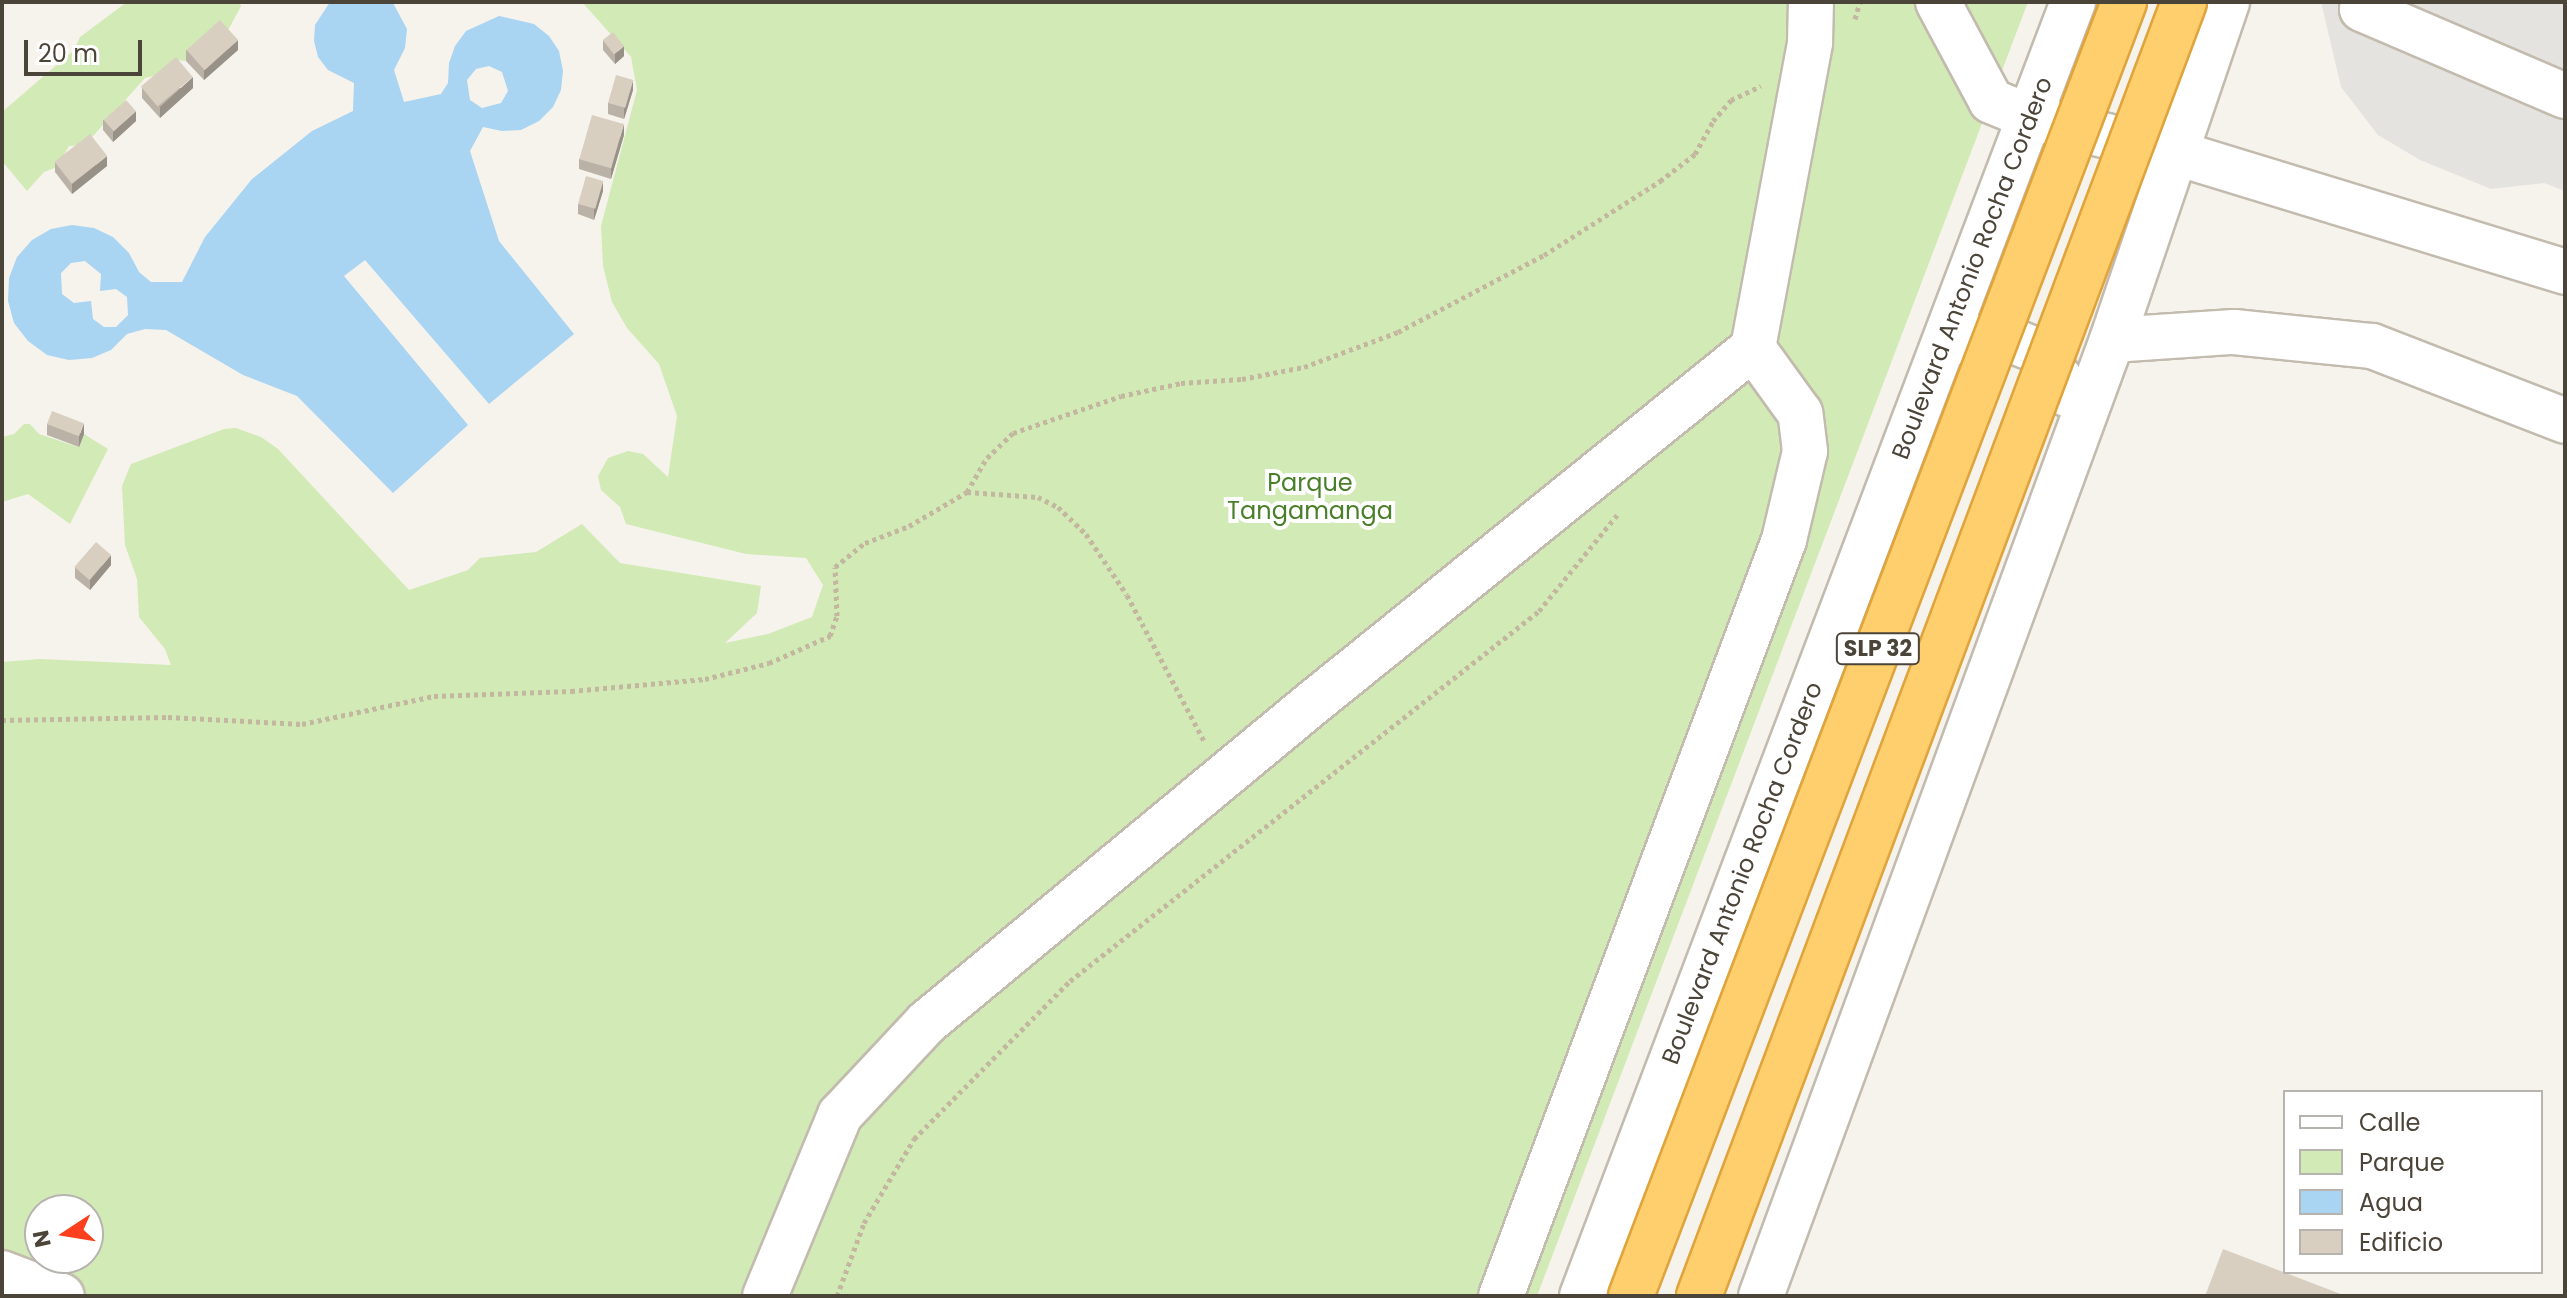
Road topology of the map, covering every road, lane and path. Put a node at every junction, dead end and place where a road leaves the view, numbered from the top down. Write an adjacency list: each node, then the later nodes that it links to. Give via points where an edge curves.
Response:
1 (1811, 2): 8 (street)
2 (1938, 2): 10 (street, via 1991,101)
3 (2073, 2): 10 (street, Boulevard Antonio Rocha Cordero)
4 (2124, 2): 28 (highway, SLP 32, bridge)
5 (2184, 2): 29 (highway, SLP 32, bridge)
6 (2227, 2): 11 (street)
7 (2363, 6): 9 (street)
8 (1804, 79): 15 (street); 18 (path, via 1755,87 1731,100 1695,154 1660,181 1544,255 1409,326 1304,367 1181,383 1066,412 1013,433 987,458)
9 (2565, 96)
10 (2030, 117): 11 (street); 14 (street, Boulevard Antonio Rocha Cordero)
11 (2173, 152): 12 (street); 13 (street)
12 (2565, 272)
13 (2112, 340): 16 (street, via 2234,332 2372,346); 17 (street)
14 (1943, 345): 17 (street, via 1982,337 2036,350 2060,379); 27 (street, Boulevard Antonio Rocha Cordero)
15 (1753, 348): 21 (street); 26 (street, via 1800,413 1805,451 1784,540)
16 (2565, 421)
17 (2078, 434): 30 (street)
18 (967, 492): 20 (path, via 909,526 865,543 835,567 837,616 830,636 769,663 705,679 434,696 302,724 168,717); 21 (path, via 1038,497 1058,507 1086,534 1127,595 1186,712)
19 (1626, 503): 25 (path, via 1539,611 1070,981 914,1139 864,1223)
20 (2, 720)
21 (1229, 772): 24 (street, via 926,1023 840,1115)
22 (2, 1273): 23 (street)
23 (62, 1296)
24 (765, 1296)
25 (837, 1296)
26 (1501, 1296)
27 (1582, 1296)
28 (1631, 1296)
29 (1699, 1296)
30 (1761, 1296)

